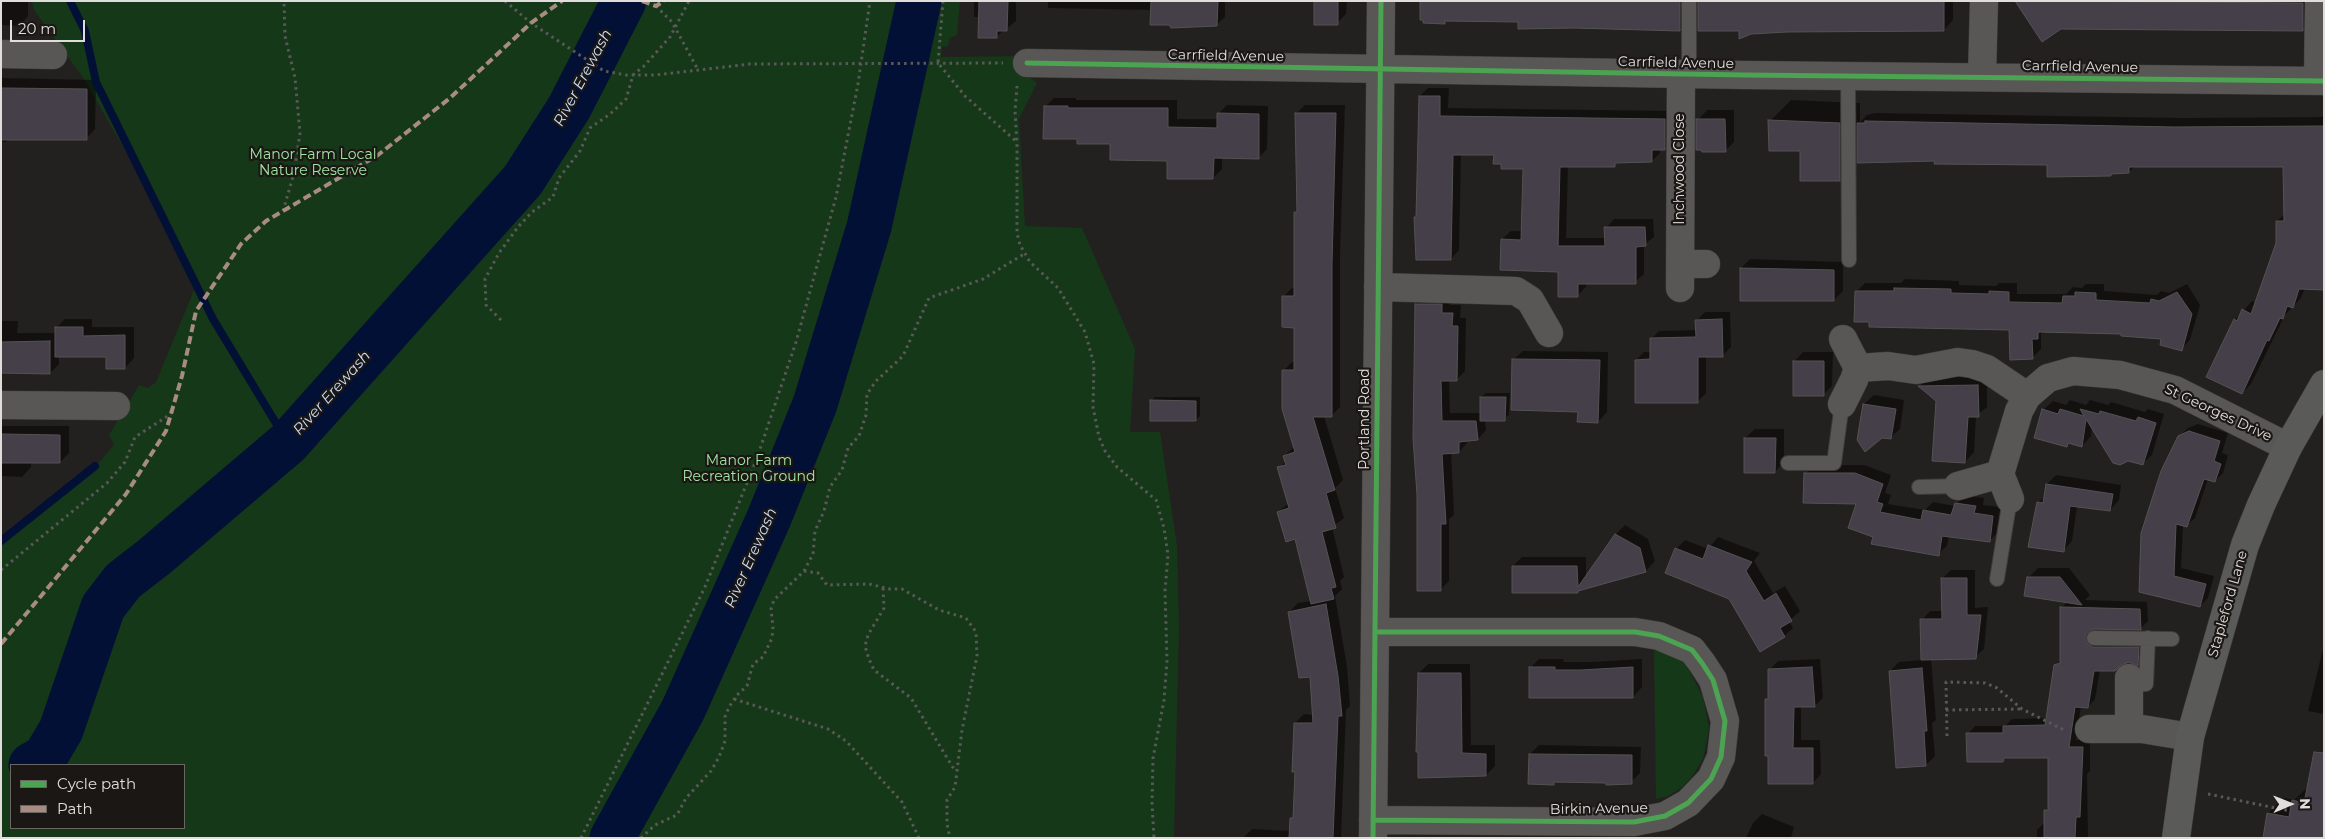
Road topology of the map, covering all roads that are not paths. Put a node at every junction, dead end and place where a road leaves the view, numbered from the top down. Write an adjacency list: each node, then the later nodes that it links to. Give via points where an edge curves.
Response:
1 (1381, 1): 8 (street, Portland Road)
2 (1689, 1): 9 (lane)
3 (1984, 1): 11 (street)
4 (2319, 1): 12 (street)
5 (1, 54): 6 (street)
6 (53, 55)
7 (1027, 64): 8 (street, Carrfield Avenue)
8 (1381, 70): 9 (street, Carrfield Avenue); 15 (street, Portland Road)
9 (1685, 74): 10 (street, Carrfield Avenue); 14 (street, Inchwood Close)
10 (1848, 75): 11 (street, Carrfield Avenue); 13 (lane)
11 (1982, 77): 12 (street, Carrfield Avenue)
12 (2321, 81)
13 (1849, 260)
14 (1689, 272)
15 (1378, 288): 16 (street, via 1516,290 1530,300); 31 (street, Portland Road)
16 (1549, 333)
17 (1843, 339): 18 (street)
18 (1858, 368): 20 (street, via 1888,366 1916,370 1958,362 1972,364 1987,369); 21 (street)
19 (2324, 384): 24 (main road, Stapleford Lane)
20 (2027, 396): 24 (street, St Georges Drive, via 2048,378 2073,371 2120,375 2184,394); 26 (street, St Georges Drive, via 2019,411)
21 (1842, 404): 25 (lane, via 1834,463)
22 (1, 405): 23 (street)
23 (116, 406)
24 (2288, 447): 38 (main road, Stapleford Lane, via 2245,545)
25 (1788, 463)
26 (2000, 474): 27 (street); 29 (street)
27 (1958, 486): 28 (lane)
28 (1919, 487)
29 (2010, 499): 30 (lane)
30 (1997, 579)
31 (1375, 632): 39 (street, Birkin Avenue, via 1635,632 1659,636 1692,650 1713,680 1720,698 1725,721 1724,742 1711,779); 40 (street, Portland Road)
32 (2094, 638): 33 (lane)
33 (2148, 638): 34 (lane); 35 (lane, via 2146,684)
34 (2172, 639)
35 (2129, 681): 36 (street)
36 (2129, 728): 37 (street); 38 (street)
37 (2089, 729)
38 (2190, 738): 41 (main road, Stapleford Lane)
39 (1668, 827): 40 (street, Birkin Avenue, via 1634,822)
40 (1373, 829)
41 (2176, 838)

